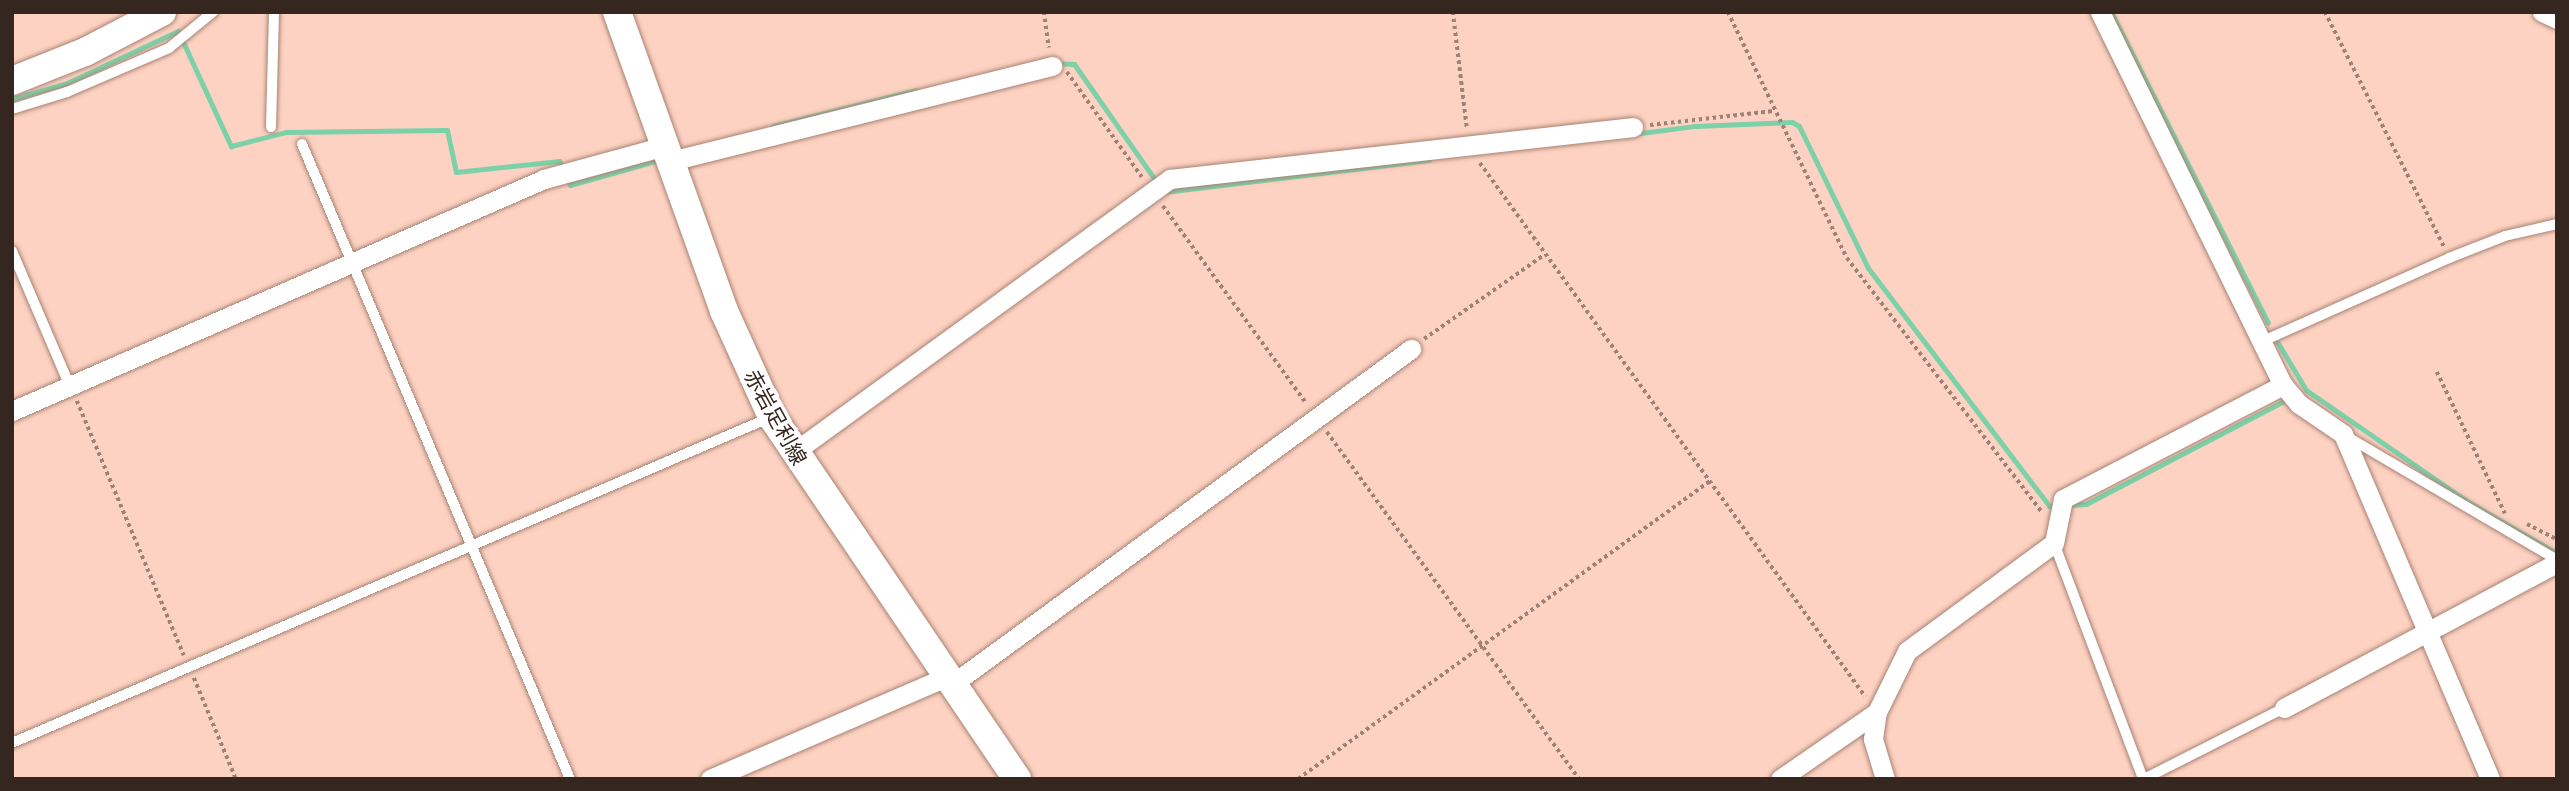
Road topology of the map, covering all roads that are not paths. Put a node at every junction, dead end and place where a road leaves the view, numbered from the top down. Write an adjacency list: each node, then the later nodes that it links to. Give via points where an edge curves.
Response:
1 (162, 12): 9 (main road, via 85,52)
2 (212, 12): 10 (lane, via 169,48 66,92)
3 (274, 12): 11 (lane)
4 (617, 12): 14 (main road, 赤岩足利線)
5 (2100, 12): 18 (street)
6 (2542, 12): 7 (street)
7 (2557, 19)
8 (1052, 66): 14 (street)
9 (12, 81)
10 (12, 108)
11 (271, 127)
12 (1633, 127): 25 (street, via 1170,179)
13 (302, 144): 17 (lane)
14 (668, 153): 17 (street, via 544,179); 23 (main road, 赤岩足利線, via 724,310)
15 (2557, 224): 18 (lane, via 2505,236 2449,258)
16 (12, 251): 21 (lane)
17 (350, 265): 21 (street); 27 (lane)
18 (2263, 341): 20 (street)
19 (1411, 349): 30 (street)
20 (2283, 385): 24 (street, via 2299,404); 26 (street, via 2063,499)
21 (70, 386): 22 (street)
22 (12, 411)
23 (772, 417): 25 (main road, 赤岩足利線); 27 (lane)
24 (2343, 434): 28 (lane); 29 (street)
25 (794, 452): 30 (main road, 赤岩足利線)
26 (2055, 536): 32 (street, via 1907,651); 39 (lane)
27 (472, 549): 33 (lane); 34 (lane)
28 (2557, 562): 29 (street)
29 (2427, 632): 31 (street); 40 (street)
30 (948, 681): 35 (street); 36 (main road, 赤岩足利線)
31 (2284, 708): 39 (lane)
32 (1877, 712): 37 (street); 38 (street, via 1873,739)
33 (12, 743)
34 (570, 779)
35 (710, 779)
36 (1017, 779)
37 (1780, 779)
38 (1885, 779)
39 (2144, 779)
40 (2490, 779)

